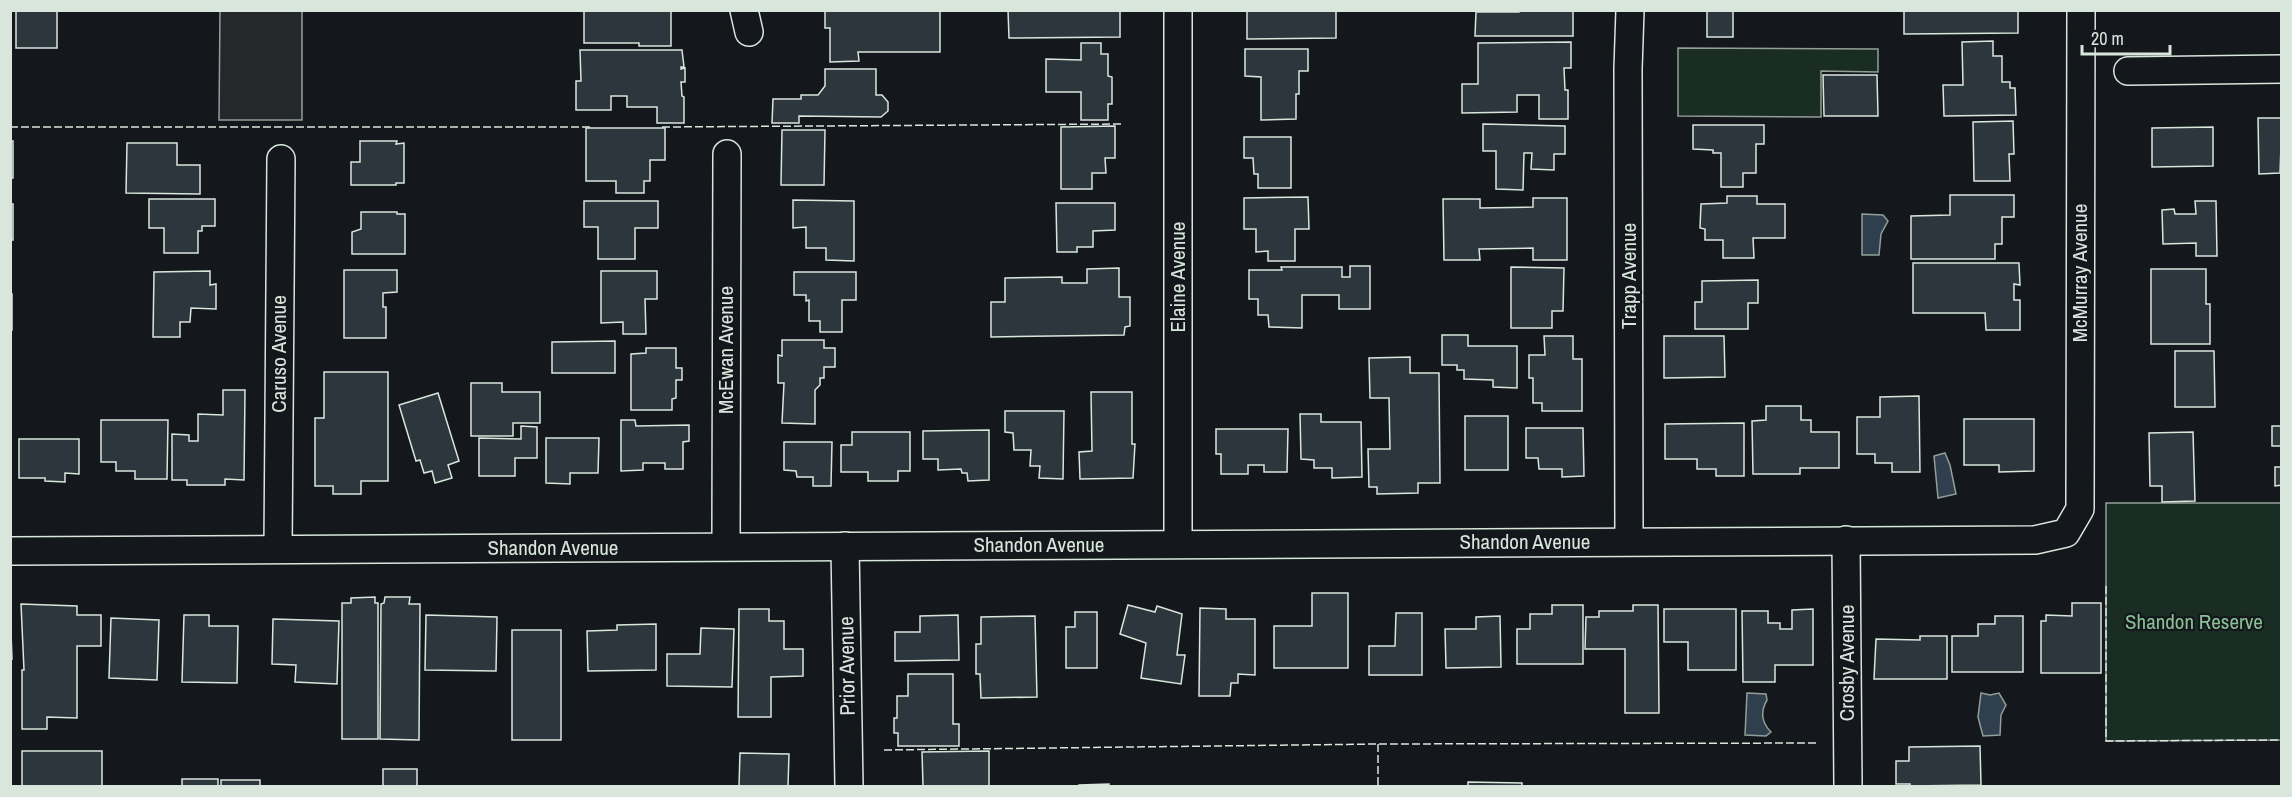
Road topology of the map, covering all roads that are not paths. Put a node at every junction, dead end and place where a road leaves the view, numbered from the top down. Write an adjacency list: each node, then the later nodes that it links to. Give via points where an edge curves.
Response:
1 (1178, 10): 11 (street, Elaine Avenue)
2 (1630, 10): 10 (street, Trapp Avenue)
3 (2081, 10): 8 (street, McMurray Avenue, via 2079,508)
4 (2282, 69): 5 (street)
5 (2128, 71)
6 (727, 154): 12 (street, McEwan Avenue)
7 (281, 159): 14 (street, Caruso Avenue)
8 (2066, 533): 9 (street, Shandon Avenue, via 2035,540)
9 (1846, 540): 10 (street, Shandon Avenue); 17 (street, Crosby Avenue)
10 (1629, 541): 11 (street, Shandon Avenue)
11 (1178, 544): 13 (street, Shandon Avenue)
12 (726, 546): 13 (street, Shandon Avenue); 14 (street, Shandon Avenue)
13 (845, 546): 16 (street, Prior Avenue)
14 (278, 549): 15 (street, Shandon Avenue)
15 (10, 551)
16 (849, 786)
17 (1848, 786)

